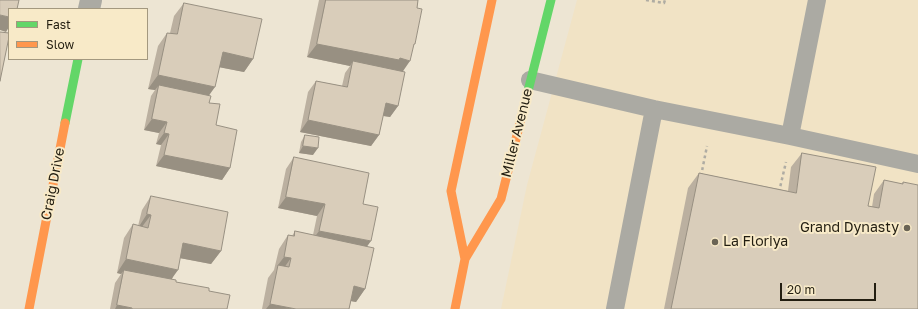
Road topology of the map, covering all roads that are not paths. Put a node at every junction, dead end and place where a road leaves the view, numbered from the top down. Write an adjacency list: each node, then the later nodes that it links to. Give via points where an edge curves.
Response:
1 (492, 0): 9 (main road, Miller Avenue, via 451,191)
2 (550, 0): 5 (main road, Miller Avenue)
3 (817, 0): 7 (lane)
4 (78, 60): 10 (main road, Craig Drive)
5 (530, 80): 6 (lane); 9 (main road, Miller Avenue, via 501,199)
6 (654, 109): 7 (lane); 12 (lane)
7 (790, 136): 8 (lane)
8 (918, 164)
9 (465, 259): 11 (main road, Miller Avenue)
10 (29, 309)
11 (455, 309)
12 (615, 309)

